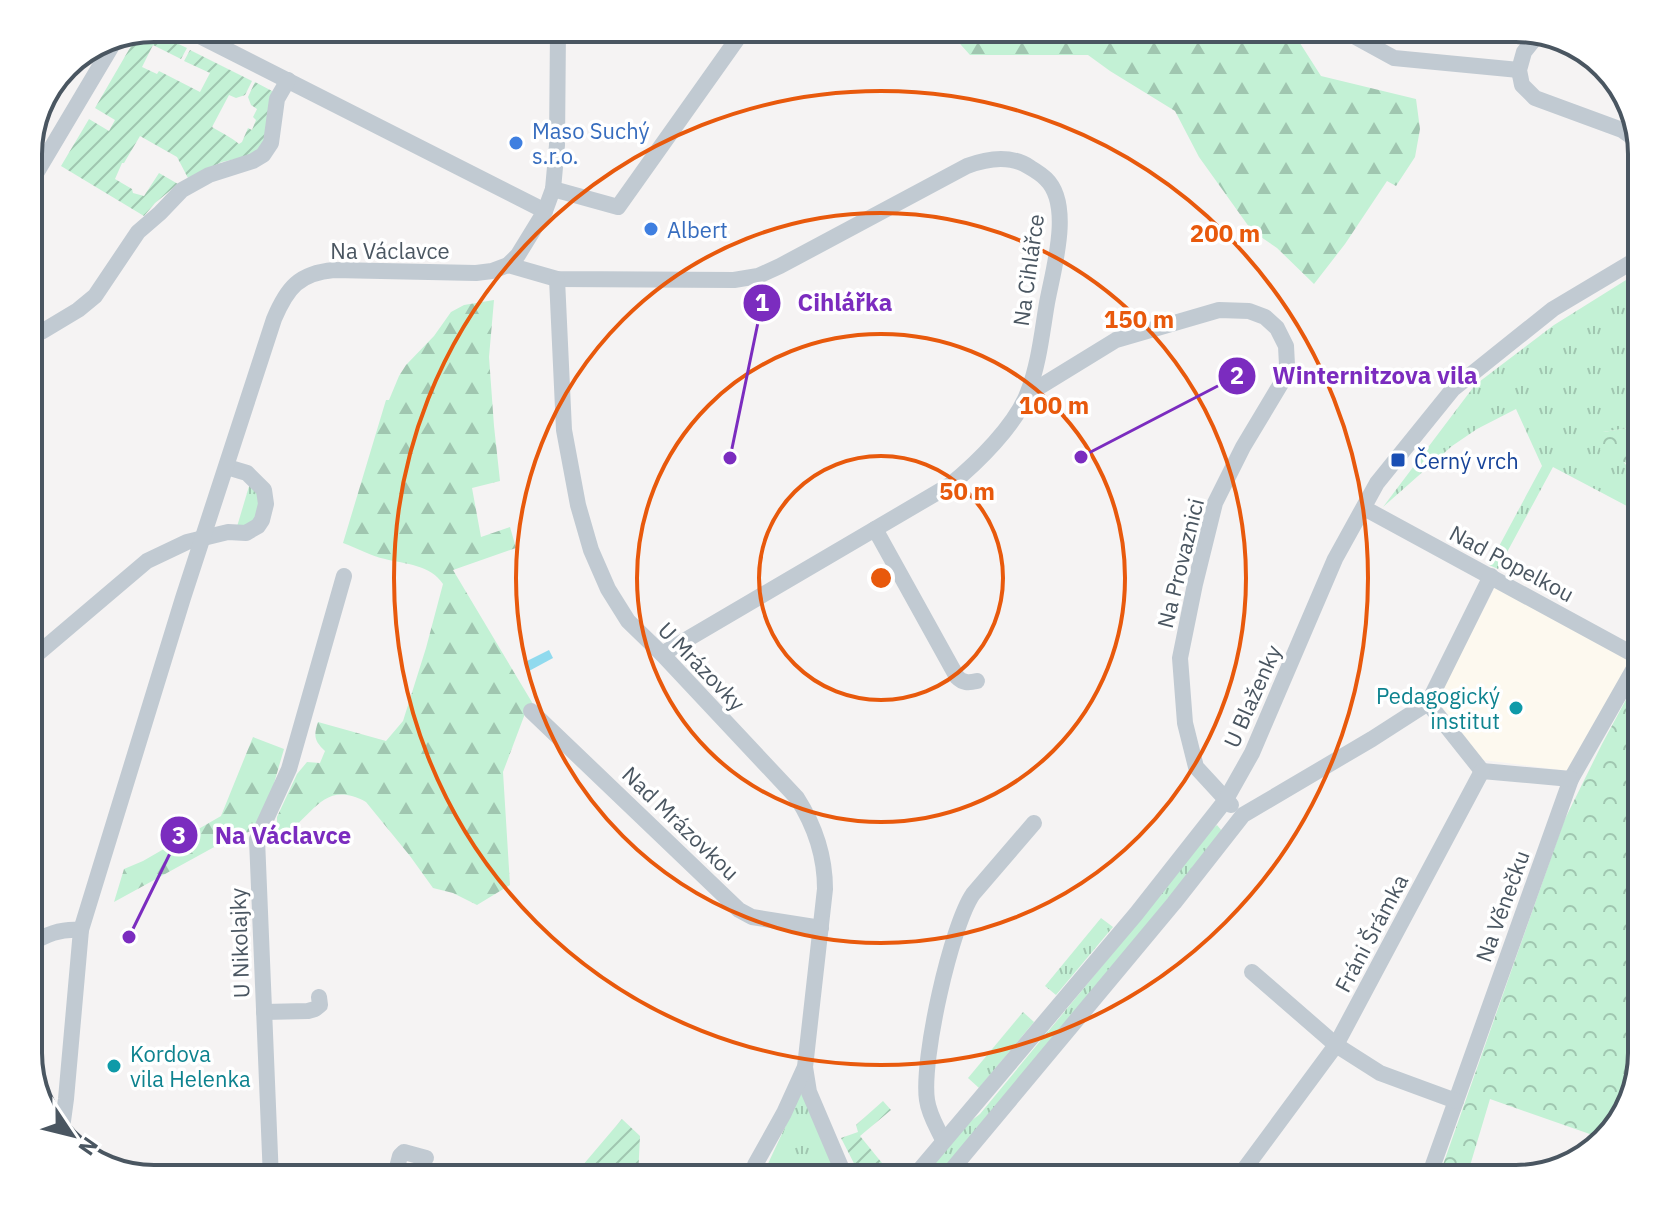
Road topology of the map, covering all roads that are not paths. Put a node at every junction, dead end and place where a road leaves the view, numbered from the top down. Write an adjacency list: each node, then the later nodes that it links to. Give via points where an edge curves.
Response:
1 (212, 42): 8 (street)
2 (558, 42): 11 (street)
3 (735, 42): 11 (street, via 618,207)
4 (1365, 42): 7 (street, via 1394,58)
5 (1531, 43): 7 (street)
6 (108, 53): 10 (street)
7 (1519, 70): 9 (street, via 1522,85 1535,98)
8 (288, 80): 12 (street); 16 (street, via 277,99 271,143 263,155 182,190 138,232 95,296)
9 (1626, 133)
10 (42, 163)
11 (553, 189): 12 (street)
12 (545, 211): 14 (street)
13 (1628, 264): 19 (street, U Blaženky, via 1553,309 1453,389 1377,483)
14 (508, 265): 15 (street, Na Cihlářce); 18 (street, Na Václavce, via 476,273 334,270 298,281 274,319)
15 (557, 279): 17 (street, Na Cihlářce, via 758,276 967,166 1000,157 1027,165 1048,180 1058,199 1061,223); 26 (street, U Mrázovky, via 564,430 578,505 608,589 628,621)
16 (42, 331)
17 (1028, 394): 20 (street, Na Cihlářce, via 966,472); 33 (street, Na Provaznici, via 1116,340 1219,310 1265,317 1286,346 1282,382 1215,503 1180,658 1185,723 1196,767)
18 (227, 467): 21 (street, Na Václavce); 21 (street, via 247,473 264,490 262,520 246,533)
19 (1364, 508): 23 (street, Nad Popelkou); 33 (street, U Blaženky, via 1335,559 1252,753)
20 (875, 529): 26 (street, Na Cihlářce); 28 (street, via 957,677)
21 (203, 538): 24 (street, via 147,561); 37 (street, Na Václavce)
22 (344, 576): 41 (street, U Nikolajky, via 289,769 257,839)
23 (1491, 576): 25 (street, Nad Popelkou); 29 (street)
24 (42, 650)
25 (1628, 651)
26 (662, 654): 36 (street, U Mrázovky, via 804,809 825,867)
27 (1628, 679): 32 (street, Na Věnečku)
28 (977, 681)
29 (1428, 703): 31 (street); 34 (street)
30 (531, 711): 36 (street, Nad Mrázovkou, via 739,910 752,917)
31 (1482, 771): 32 (street); 42 (street, Fráni Šrámka)
32 (1571, 779): 44 (street, Na Věnečku)
33 (1225, 801): 34 (street, Na Provaznici); 46 (street, U Blaženky)
34 (1243, 815): 53 (street)
35 (1034, 823): 46 (street, via 971,896 957,931 928,1059 927,1101)
36 (821, 928): 43 (street, U Mrázovky)
37 (81, 930): 38 (street); 45 (street, Na Václavce)
38 (42, 937)
39 (1252, 972): 42 (street)
40 (319, 997): 41 (street, via 320,1005 308,1011)
41 (264, 1012): 48 (street, U Nikolajky)
42 (1336, 1045): 44 (street, via 1380,1073); 54 (street, Fráni Šrámka)
43 (805, 1067): 50 (street, U Mrázovky); 51 (street, U Mrázovky, via 809,1092)
44 (1456, 1101): 55 (street, Na Věnečku)
45 (63, 1118)
46 (943, 1140): 52 (street, U Blaženky)
47 (426, 1158): 49 (street, via 404,1152)
48 (270, 1165)
49 (398, 1165)
50 (755, 1165)
51 (840, 1165)
52 (923, 1165)
53 (956, 1165)
54 (1247, 1165)
55 (1433, 1165)

